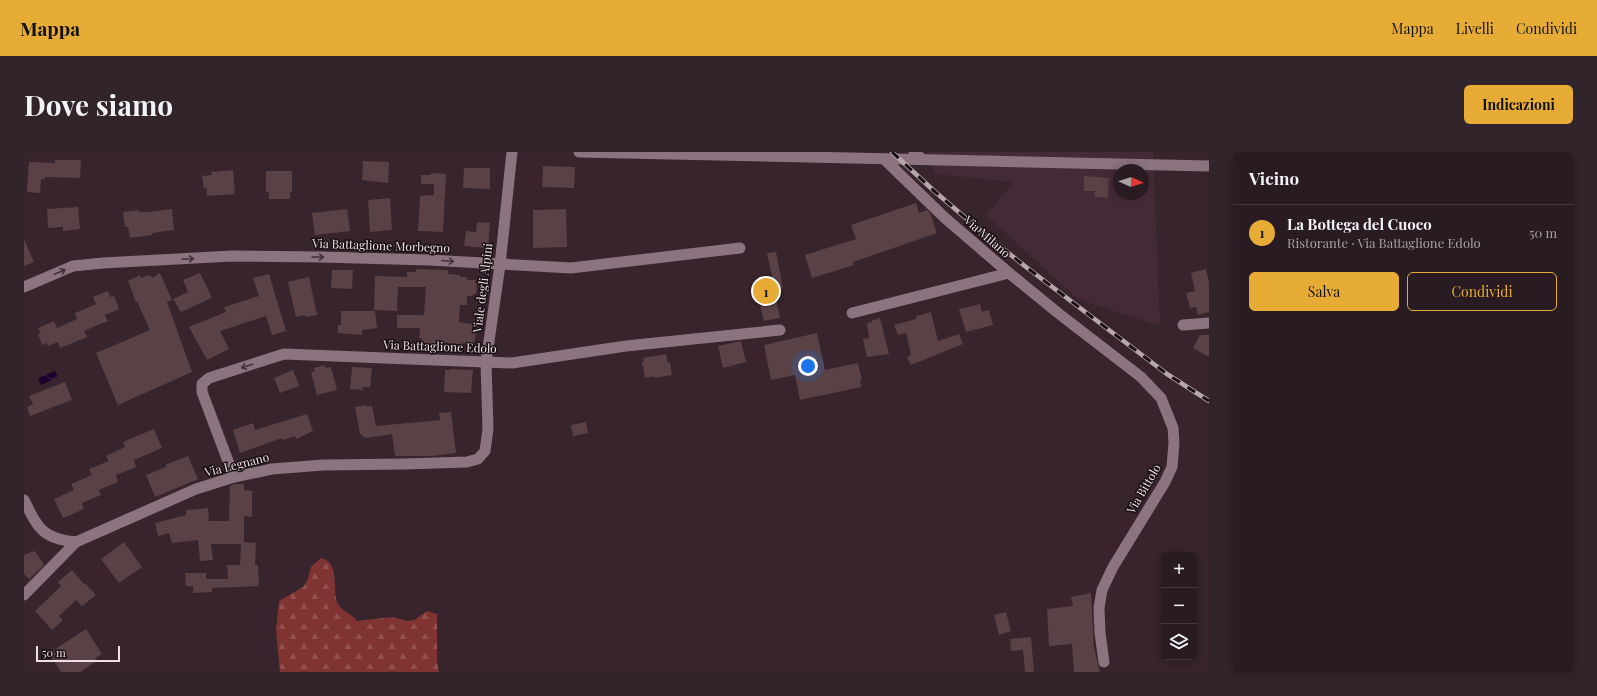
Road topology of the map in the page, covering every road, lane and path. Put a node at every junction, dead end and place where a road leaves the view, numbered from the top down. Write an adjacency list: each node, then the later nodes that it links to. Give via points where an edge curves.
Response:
1 (512, 152): 8 (street, Viale degli Alpini)
2 (579, 152): 3 (street, via 777,157)
3 (854, 155): 5 (street)
4 (918, 156): 5 (street); 6 (street)
5 (884, 159): 9 (street, Via Milano, via 945,218)
6 (1209, 166)
7 (740, 248): 8 (street, Via Battaglione Morbegno, via 571,268)
8 (500, 265): 10 (street, Via Battaglione Morbegno, one-way to 8, via 73,266 232,256 357,257); 15 (street, Viale degli Alpini)
9 (1009, 273): 11 (street, Via Milano); 21 (street, Via Bittolo, via 1058,314 1141,376 1161,398 1173,428 1172,467 1102,590 1098,608)
10 (24, 287)
11 (852, 314)
12 (1209, 323): 13 (street)
13 (1183, 326)
14 (780, 330): 15 (street, Via Battaglione Edolo, via 626,346 512,363)
15 (486, 362): 16 (street, Viale degli Alpini, via 488,429); 17 (street, Via Battaglione Edolo, one-way to 17, via 284,354 209,378 202,384 202,392)
16 (485, 451): 17 (street, Via Legnano, via 478,459 467,462 323,464 272,469)
17 (234, 477): 19 (street, Via Legnano, via 196,489)
18 (24, 500): 19 (street, via 41,530 61,541)
19 (76, 542): 20 (street)
20 (24, 595)
21 (1104, 662)

